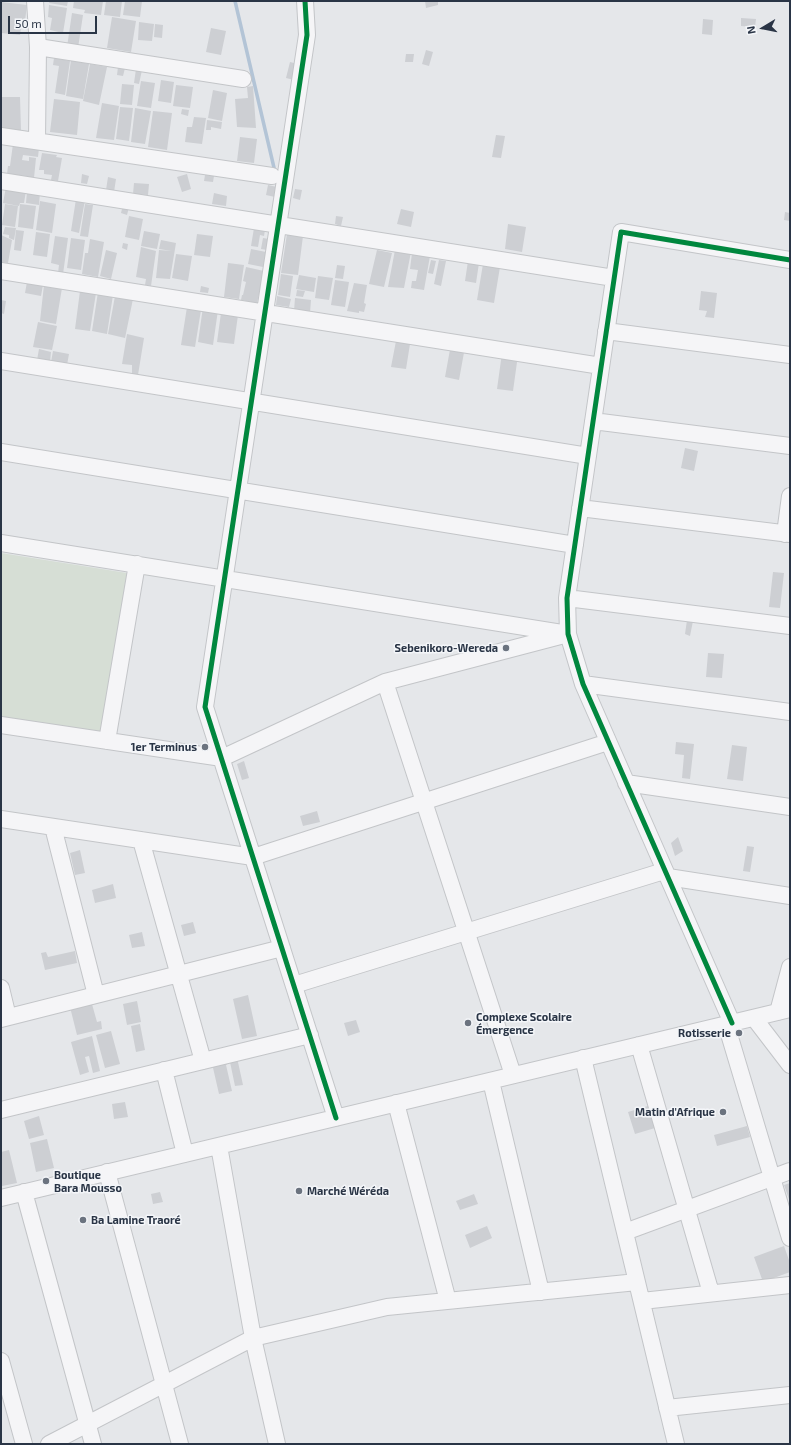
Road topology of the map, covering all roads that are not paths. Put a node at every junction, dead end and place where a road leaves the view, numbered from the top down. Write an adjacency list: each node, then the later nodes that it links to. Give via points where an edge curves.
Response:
1 (35, 1): 3 (street)
2 (305, 1): 9 (street, via 307,35)
3 (38, 47): 4 (street); 6 (street)
4 (243, 79)
5 (1, 136): 6 (street)
6 (38, 141): 7 (street)
7 (272, 176)
8 (1, 181): 9 (street)
9 (278, 225): 12 (street); 13 (street)
10 (790, 260): 12 (street, via 621,232)
11 (1, 271): 13 (street)
12 (614, 278): 14 (street)
13 (265, 313): 17 (street); 18 (street)
14 (606, 331): 15 (street); 17 (street)
15 (790, 355)
16 (1, 361): 18 (street)
17 (601, 366): 19 (street)
18 (252, 402): 22 (street); 23 (street)
19 (593, 421): 20 (street); 22 (street)
20 (790, 446)
21 (1, 452): 23 (street)
22 (588, 456): 25 (street)
23 (238, 491): 28 (street); 30 (street)
24 (790, 496): 26 (street)
25 (580, 508): 26 (street); 28 (street)
26 (788, 534)
27 (1, 542): 29 (street)
28 (575, 546): 31 (street)
29 (137, 564): 30 (street); 38 (street)
30 (225, 578): 33 (street); 40 (street, via 205,706)
31 (567, 598): 32 (street); 33 (street)
32 (790, 626)
33 (568, 634): 34 (street); 35 (street)
34 (385, 682): 40 (street); 42 (street)
35 (583, 684): 36 (street); 39 (street)
36 (790, 712)
37 (1, 725): 38 (street)
38 (107, 741): 40 (street)
39 (608, 742): 41 (street); 42 (street)
40 (222, 758): 47 (street)
41 (626, 783): 43 (street); 48 (street)
42 (424, 802): 47 (street); 50 (street)
43 (790, 807)
44 (1, 819): 45 (street)
45 (53, 827): 46 (street); 56 (street)
46 (141, 840): 47 (street); 53 (street)
47 (253, 857): 51 (street)
48 (666, 874): 49 (street); 50 (street); 60 (street)
49 (790, 896)
50 (466, 932): 54 (street); 67 (street)
51 (282, 948): 53 (street); 54 (street)
52 (790, 967): 57 (street)
53 (179, 974): 56 (street); 64 (street)
54 (294, 985): 61 (street)
55 (1, 988): 58 (street)
56 (96, 995): 58 (street)
57 (784, 1011): 59 (street)
58 (4, 1018)
59 (754, 1018): 60 (street); 65 (street)
60 (729, 1023): 62 (street); 76 (street)
61 (310, 1035): 64 (street); 71 (street)
62 (639, 1045): 63 (street); 79 (street)
63 (583, 1058): 67 (street); 80 (street)
64 (203, 1061): 66 (street)
65 (790, 1065)
66 (164, 1070): 70 (street); 73 (street)
67 (513, 1075): 68 (street)
68 (491, 1080): 69 (street); 84 (street)
69 (396, 1103): 71 (street); 86 (street)
70 (1, 1110)
71 (336, 1118): 72 (street)
72 (219, 1146): 73 (street); 88 (street)
73 (185, 1154): 75 (street)
74 (790, 1171): 76 (street)
75 (106, 1172): 77 (street); 90 (street)
76 (772, 1178): 79 (street); 81 (street)
77 (24, 1192): 78 (street); 94 (street)
78 (1, 1198)
79 (686, 1210): 80 (street); 85 (street)
80 (625, 1232): 82 (street)
81 (790, 1238)
82 (637, 1282): 84 (street); 87 (street)
83 (790, 1285): 85 (street)
84 (541, 1292): 86 (street)
85 (711, 1293): 87 (street)
86 (448, 1301): 88 (street, via 387,1308)
87 (642, 1301): 93 (street)
88 (253, 1338): 90 (street); 99 (street)
89 (1, 1361): 91 (street)
90 (164, 1385): 94 (street); 98 (street)
91 (5, 1392): 95 (street)
92 (790, 1395): 93 (street)
93 (668, 1408): 100 (street)
94 (88, 1424): 96 (street); 97 (street)
95 (24, 1444)
96 (49, 1444)
97 (93, 1444)
98 (180, 1444)
99 (277, 1444)
100 (676, 1444)

